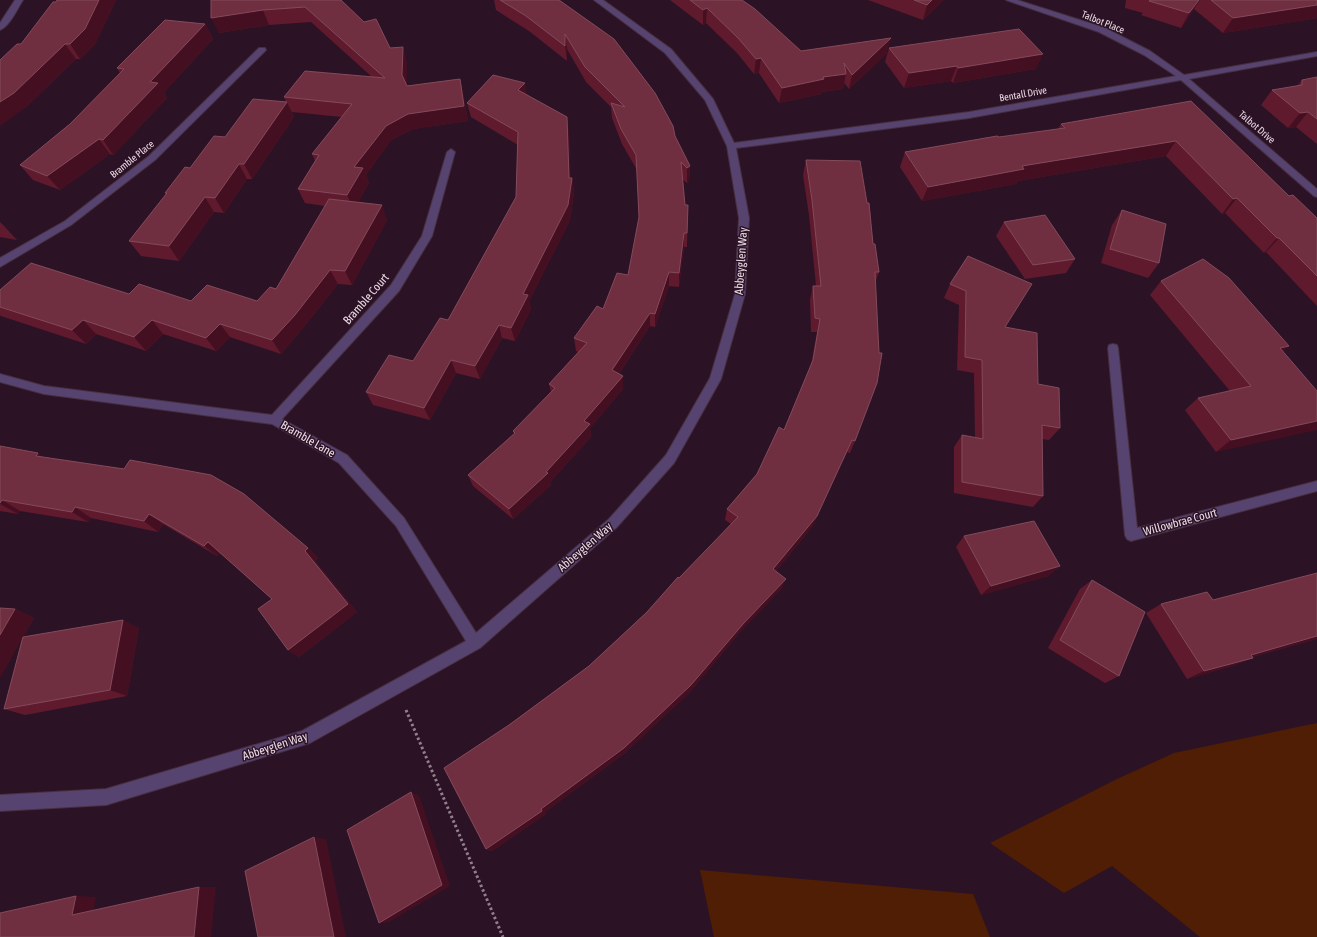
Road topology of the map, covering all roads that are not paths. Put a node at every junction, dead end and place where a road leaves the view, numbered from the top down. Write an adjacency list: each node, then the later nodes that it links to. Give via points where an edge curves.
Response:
1 (19, 0): 4 (street, via 10,17)
2 (598, 0): 8 (street, Abbeyglen Way, via 668,51 709,99)
3 (1010, 0): 7 (street, Talbot Place, via 1102,30 1147,53)
4 (0, 28)
5 (262, 50): 11 (street, Bramble Place, via 152,158 68,223)
6 (1317, 54): 7 (street, Bentall Drive)
7 (1182, 77): 8 (street, Bentall Drive, via 970,115); 10 (street, Talbot Drive)
8 (731, 146): 16 (street, Abbeyglen Way, via 744,218 740,294 715,379 670,459 613,523)
9 (451, 152): 14 (street, Bramble Court, via 427,236 395,288)
10 (1317, 194)
11 (0, 263)
12 (1113, 348): 15 (street, Willowbrae Court, via 1131,535)
13 (0, 378): 14 (street, Bramble Lane, via 44,390)
14 (274, 420): 16 (street, Bramble Lane, via 343,459 400,522)
15 (1317, 486)
16 (475, 643): 17 (street, Abbeyglen Way, via 305,738 106,797)
17 (0, 803)

